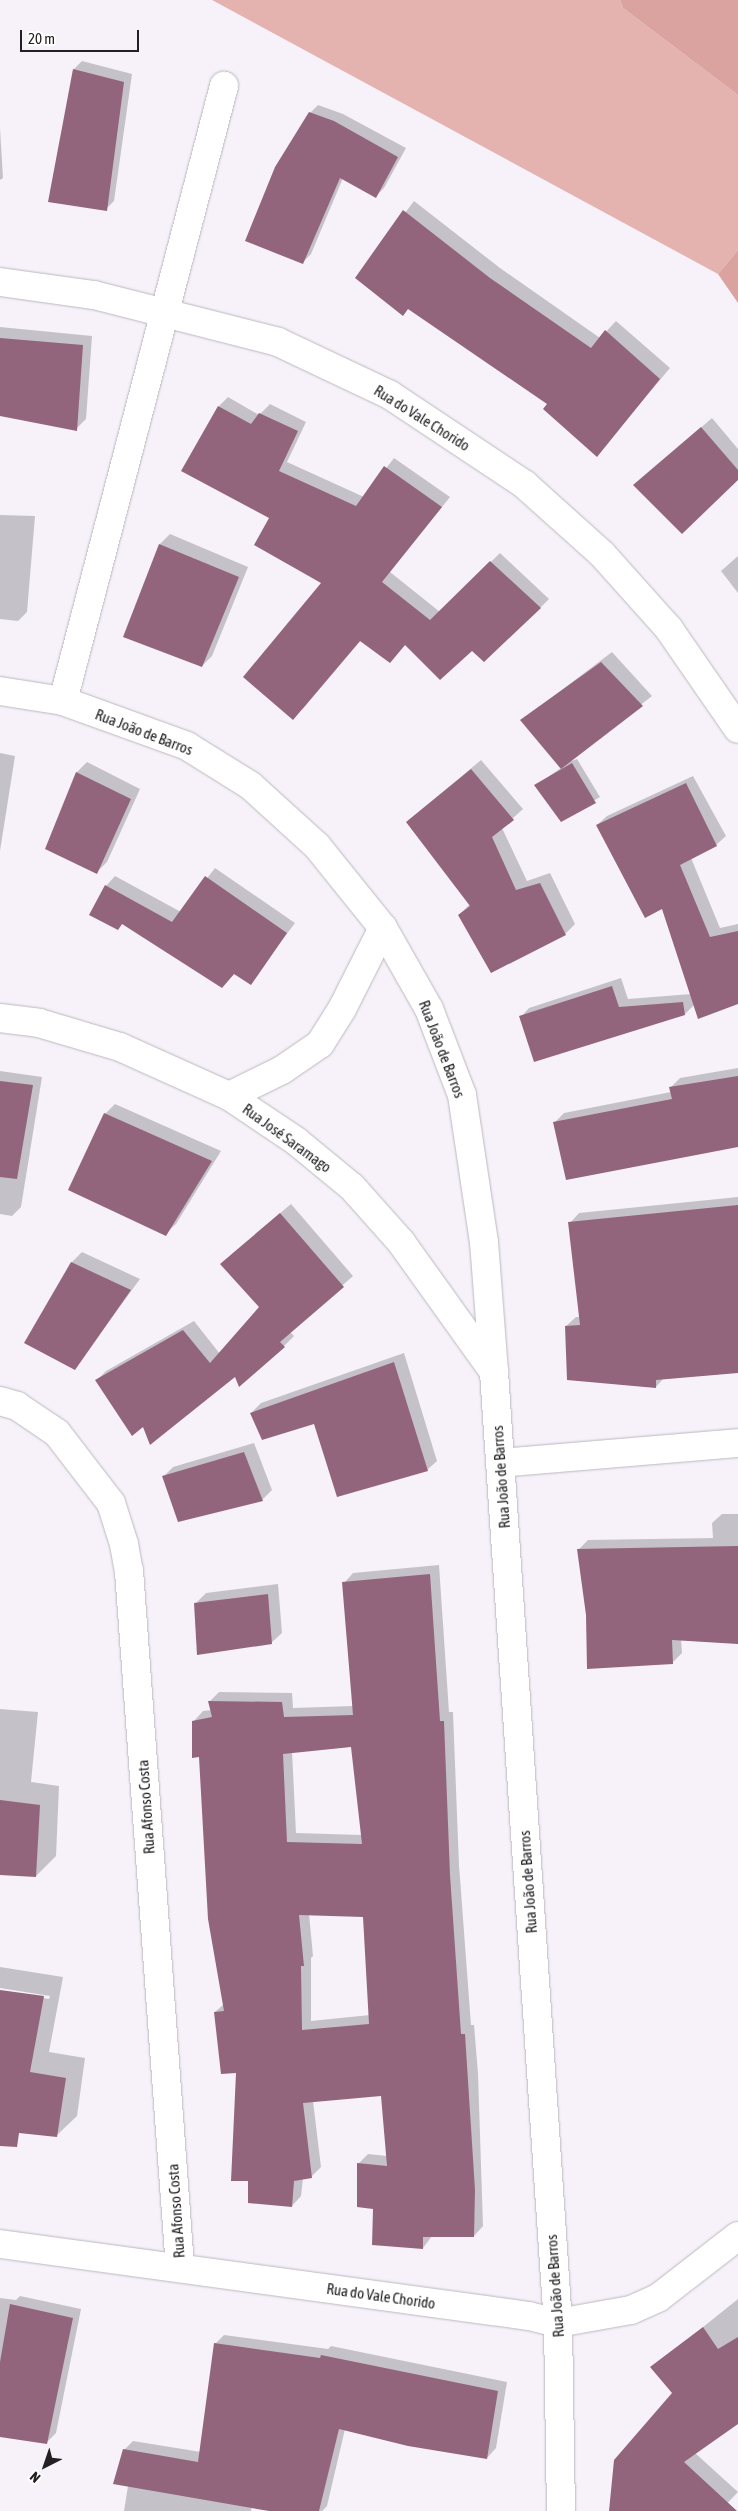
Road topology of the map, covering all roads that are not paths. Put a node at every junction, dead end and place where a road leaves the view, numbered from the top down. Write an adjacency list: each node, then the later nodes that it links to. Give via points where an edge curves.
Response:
1 (224, 86): 3 (street)
2 (0, 282): 3 (street, Rua do Vale Chorido, via 94,295)
3 (165, 311): 5 (street); 6 (street, Rua do Vale Chorido, via 278,342 390,395 524,484 602,554 669,629)
4 (0, 691): 5 (street, Rua João de Barros)
5 (63, 701): 7 (street, Rua João de Barros, via 187,746 251,786 317,846)
6 (738, 729)
7 (383, 928): 9 (street, via 342,1009 320,1044 282,1070); 10 (street, Rua João de Barros, via 429,1009 462,1095 484,1242)
8 (0, 1018): 9 (street, Rua José Saramago, via 39,1024 120,1047)
9 (229, 1096): 10 (street, Rua José Saramago, via 296,1141 352,1187 401,1242)
10 (494, 1372): 13 (street, Rua João de Barros)
11 (0, 1401): 16 (street, Rua Afonso Costa, via 17,1406 57,1433 110,1503 124,1544)
12 (738, 1443): 13 (street)
13 (500, 1463): 17 (street, Rua João de Barros)
14 (738, 2236): 17 (street, Rua do Vale Chorido, via 658,2298 631,2310)
15 (0, 2244): 16 (street, Rua do Vale Chorido)
16 (180, 2267): 17 (street, Rua do Vale Chorido, via 529,2316)
17 (558, 2323): 18 (street, Rua João de Barros)
18 (561, 2511)

